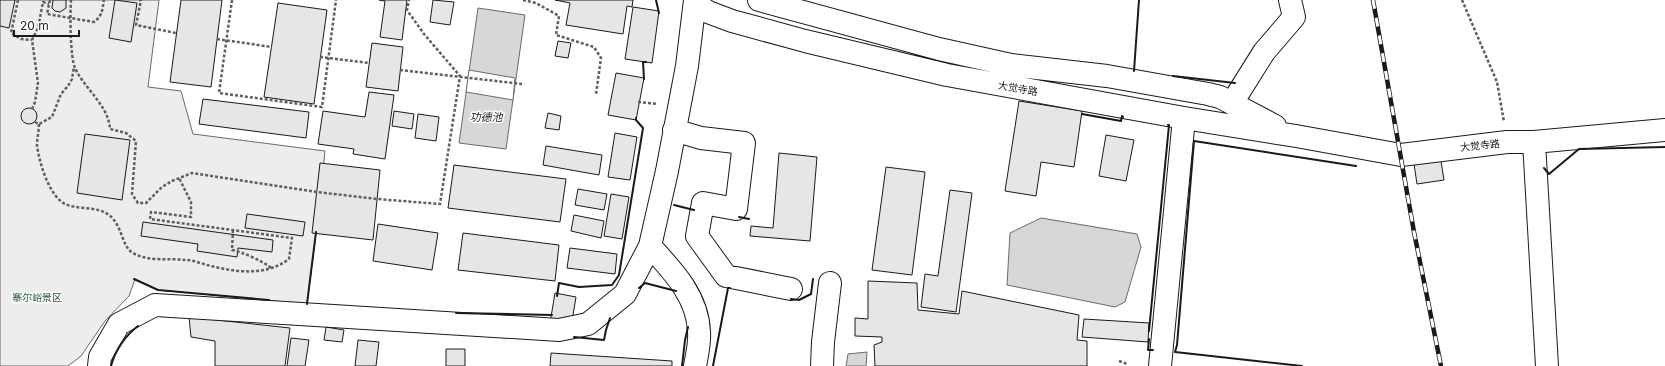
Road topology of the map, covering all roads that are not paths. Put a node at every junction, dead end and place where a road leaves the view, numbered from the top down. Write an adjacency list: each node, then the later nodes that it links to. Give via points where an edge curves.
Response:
1 (759, 0): 4 (street, 大觉寺路, via 946,51 1011,65 1107,76 1208,94)
2 (1290, 0): 4 (street, via 1294,17 1264,52)
3 (701, 1): 5 (street, 大觉寺路, via 708,12 805,41 947,75); 6 (street)
4 (1232, 103): 8 (street, 大觉寺路)
5 (1184, 118): 8 (street, 大觉寺路); 16 (street)
6 (674, 130): 10 (street); 12 (street, via 701,138 744,143 736,209 703,203 698,236 726,276)
7 (1665, 130): 9 (street, 大觉寺路)
8 (1296, 136): 9 (street, 大觉寺路, via 1401,155 1507,142)
9 (1534, 142): 17 (street)
10 (650, 246): 13 (street, via 625,294 588,324 559,330 155,305 119,324 100,357); 14 (street, via 677,276 694,304 699,332)
11 (830, 283): 15 (street)
12 (791, 289)
13 (99, 366)
14 (696, 366)
15 (822, 366)
16 (1160, 366)
17 (1547, 366)

